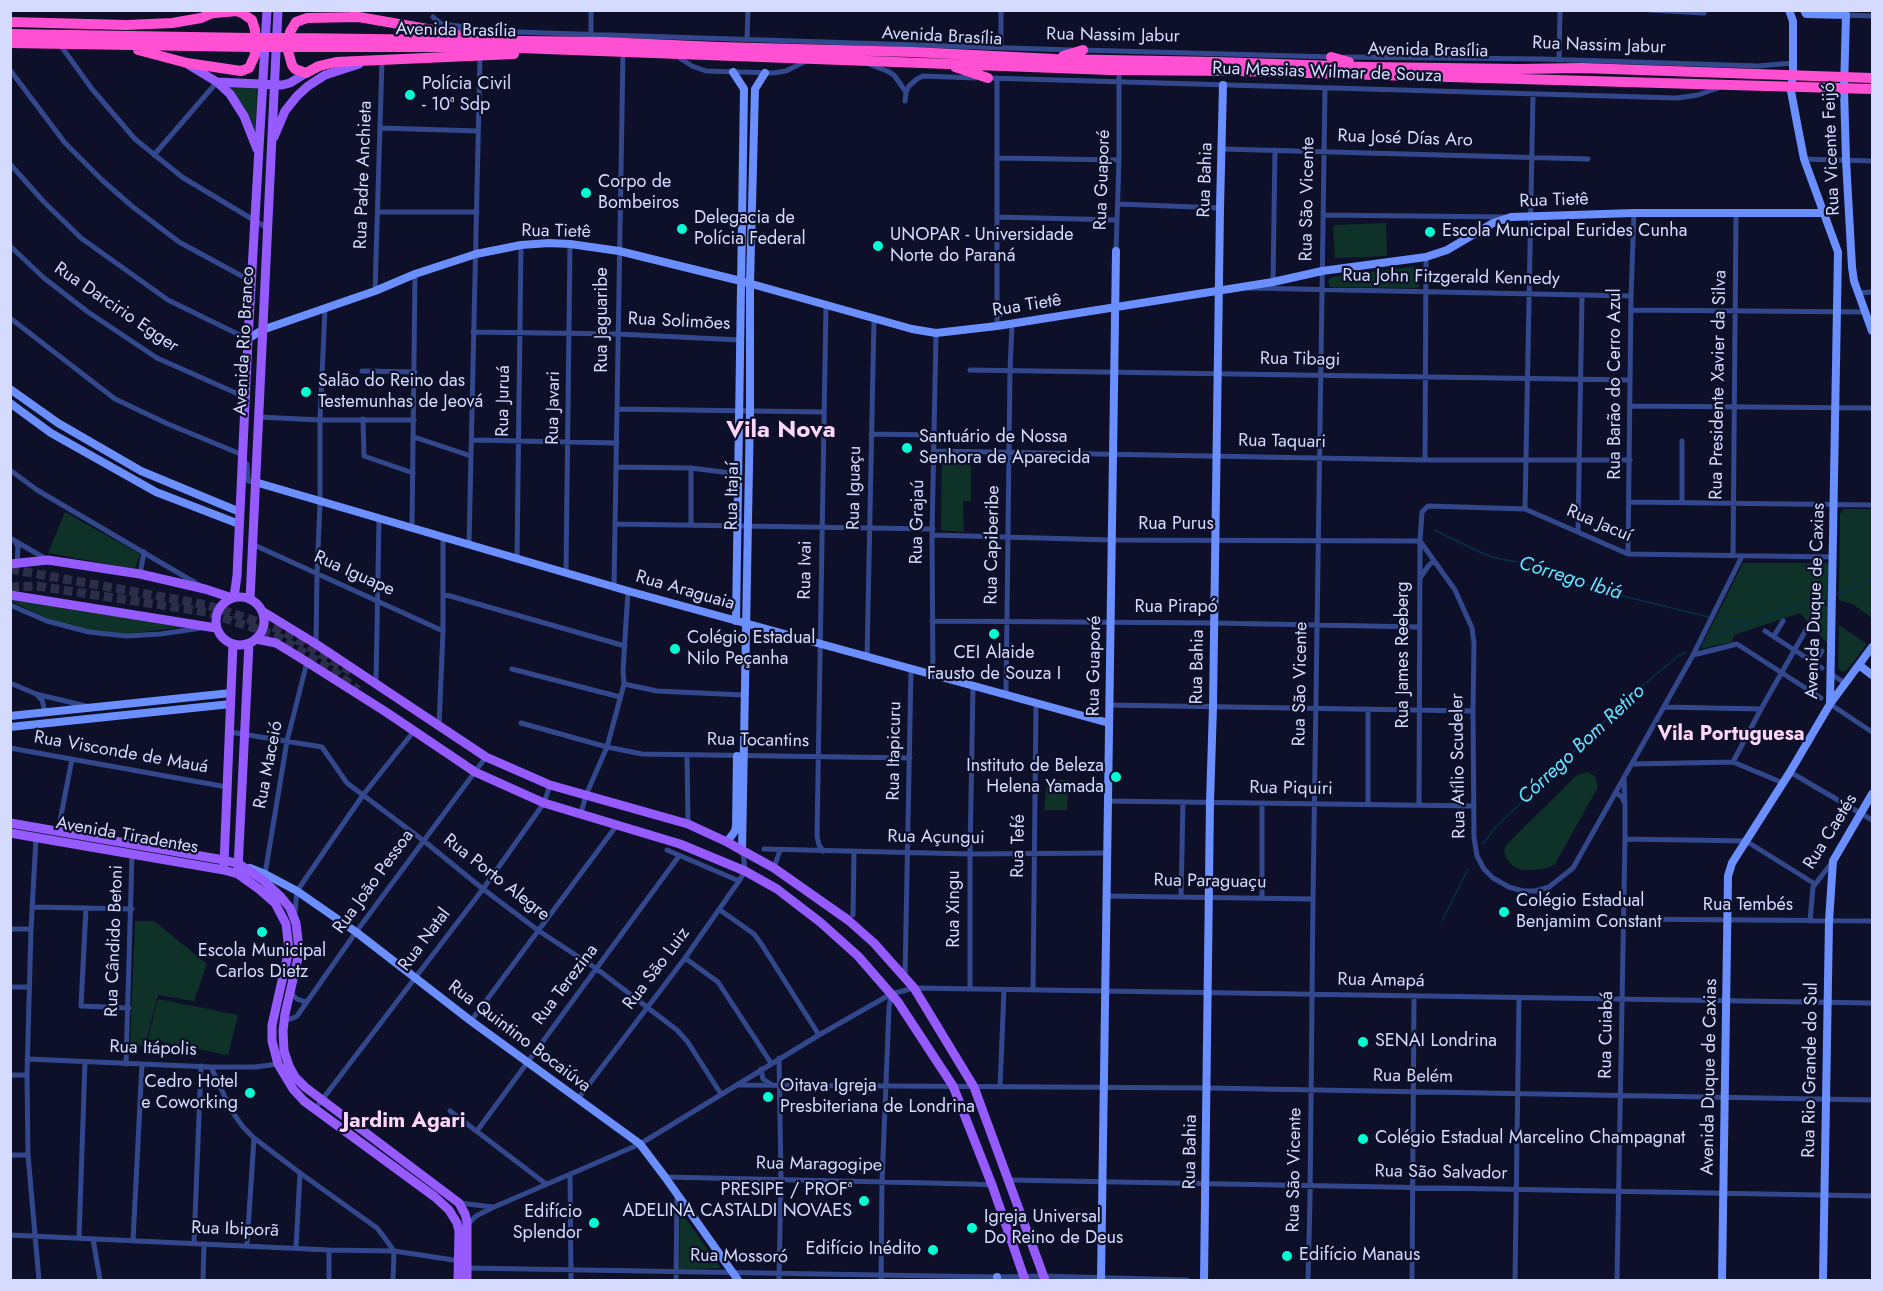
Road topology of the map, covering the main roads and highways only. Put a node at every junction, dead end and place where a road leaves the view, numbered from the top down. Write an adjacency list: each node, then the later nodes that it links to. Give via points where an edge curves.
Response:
1 (267, 10): 37 (main road, Avenida Rio Branco)
2 (278, 10): 38 (main road, Avenida Rio Branco)
3 (316, 10): 5 (highway)
4 (217, 12): 6 (highway, via 172,23); 26 (highway, via 237,11 252,20 252,64 241,71)
5 (359, 17): 8 (highway); 31 (highway, via 307,18 293,25 289,59 295,69)
6 (16, 22): 9 (highway)
7 (10, 34): 9 (highway, Avenida Brasília)
8 (479, 35): 12 (highway, Avenida Brasília); 16 (highway, Avenida Brasília)
9 (75, 36): 11 (highway, Avenida Brasília)
10 (747, 39): 16 (highway)
11 (251, 42): 12 (highway, Avenida Brasília, bridge); 15 (highway, Avenida Brasília)
12 (294, 42): 18 (highway, Avenida Brasília)
13 (10, 43): 15 (highway, Avenida Brasília)
14 (868, 43): 19 (highway)
15 (115, 45): 26 (highway)
16 (718, 47): 19 (highway, Avenida Brasília)
17 (1083, 50): 21 (highway)
18 (578, 51): 23 (highway); 27 (highway, Avenida Brasília)
19 (912, 52): 21 (highway, Avenida Brasília)
20 (1330, 57): 29 (highway)
21 (1055, 59): 24 (highway, Avenida Brasília)
22 (1542, 59): 30 (highway)
23 (379, 60): 31 (highway, via 327,63); 40 (main road, via 325,75 308,86 285,111)
24 (1119, 61): 25 (highway, Avenida Brasília); 27 (highway, Avenida Brasília)
25 (1224, 62): 29 (highway, Avenida Brasília); 36 (highway, Avenida Brasília, via 1791,88)
26 (187, 63): 35 (main road)
27 (940, 63): 33 (highway)
28 (1758, 66): 32 (highway)
29 (1366, 67): 30 (highway, Avenida Brasília)
30 (1518, 69): 32 (highway, Avenida Brasília)
31 (306, 73): 38 (main road, via 290,83)
32 (1776, 74): 36 (highway, Avenida Brasília, via 1793,69)
33 (993, 78)
34 (1872, 78): 36 (highway, Avenida Brasília)
35 (217, 82): 37 (main road); 41 (main road, via 237,102)
36 (1844, 83): 39 (highway, Avenida Brasília)
37 (263, 85): 38 (main road); 41 (main road, Avenida Rio Branco)
38 (275, 85): 40 (main road, Avenida Rio Branco)
39 (1872, 89)
40 (271, 145): 45 (main road, Avenida Rio Branco)
41 (259, 154): 44 (main road, Avenida Rio Branco)
42 (14, 564): 44 (main road, via 48,560 140,574)
43 (10, 595): 47 (main road)
44 (233, 597): 45 (main road); 47 (main road, via 217,612)
45 (250, 599): 46 (main road)
46 (262, 611): 48 (main road, via 264,625); 59 (main road, via 486,757 550,785 688,824 774,868 848,920 914,988 974,1087)
47 (216, 628): 49 (main road)
48 (252, 641): 49 (main road); 56 (main road); 60 (main road, via 276,643 476,772 544,802 680,844 745,871 777,889 820,922 858,956 898,1002 953,1086)
49 (233, 644): 55 (main road)
50 (10, 823): 52 (main road, Avenida Tiradentes)
51 (10, 833): 53 (main road, Avenida Tiradentes)
52 (74, 834): 53 (main road, via 40,831); 54 (main road, Avenida Tiradentes)
53 (36, 838): 54 (main road, Avenida Tiradentes)
54 (134, 849): 55 (main road, Avenida Tiradentes)
55 (224, 865): 56 (main road, Avenida Tiradentes)
56 (238, 869): 57 (main road, via 263,880 290,908 296,923 298,958 292,998 284,1019 283,1044 289,1066 300,1083 322,1101 459,1203 468,1224); 58 (main road, via 275,903 286,924 289,950 272,1036 278,1064 293,1089 315,1109 449,1210 458,1227)
57 (467, 1253): 58 (main road); 62 (main road)
58 (458, 1260): 61 (main road)
59 (1044, 1278)
60 (1024, 1279)
61 (458, 1281)
62 (467, 1281)

